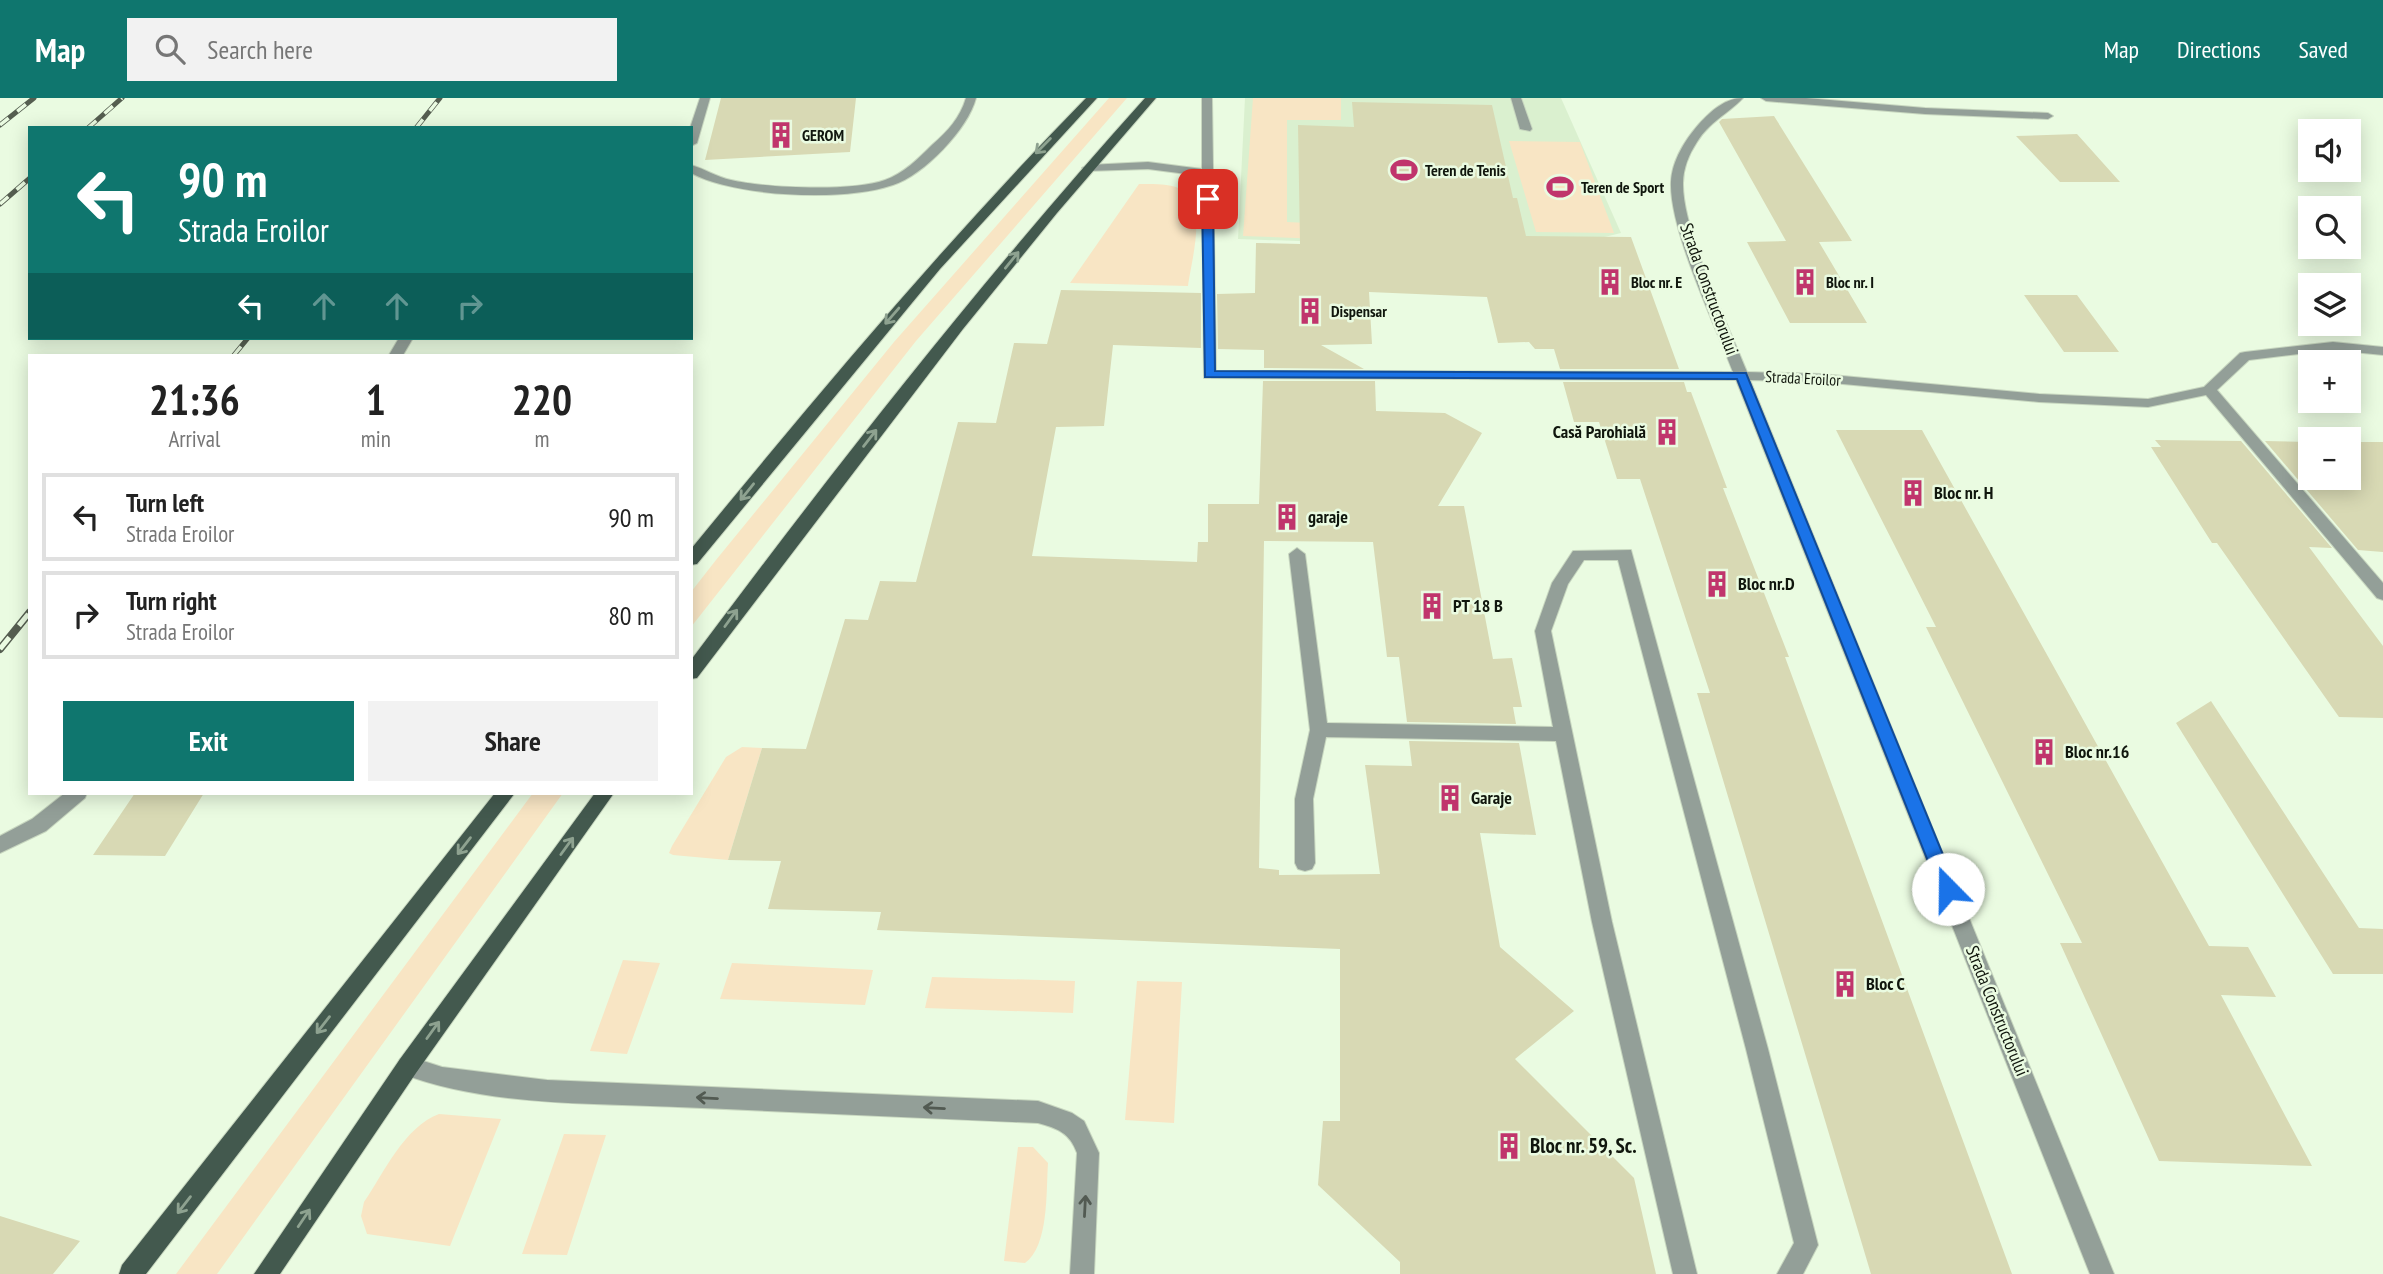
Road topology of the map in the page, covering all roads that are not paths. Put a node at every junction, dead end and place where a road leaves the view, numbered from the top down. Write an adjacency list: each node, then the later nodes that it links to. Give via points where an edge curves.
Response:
1 (705, 98): 11 (street)
2 (971, 98): 13 (street, via 955,128 915,167 890,182 850,188 754,188 706,177)
3 (1091, 98): 19 (main road, one-way to 19, via 920,283)
4 (1151, 98): 12 (main road)
5 (1207, 98): 14 (street, Strada Eroilor)
6 (1516, 98): 10 (street)
7 (1738, 98): 16 (street, Strada Constructorului, via 1705,123 1689,144 1676,184 1679,207)
8 (1766, 98): 9 (street)
9 (2048, 116)
10 (1526, 129)
11 (693, 137)
12 (1088, 168): 14 (street, via 1142,163); 21 (main road, one-way to 12, via 764,573)
13 (693, 169)
14 (1208, 174): 16 (street, Strada Eroilor, via 1209,374)
15 (2383, 351): 17 (street, via 2333,346 2245,356)
16 (1742, 376): 17 (street, Strada Eroilor, via 2148,403); 35 (street, Strada Constructorului)
17 (2209, 390): 20 (street)
18 (1297, 554): 22 (street)
19 (693, 558)
20 (2383, 594)
21 (693, 670)
22 (1319, 730): 23 (street); 28 (street, via 1304,799)
23 (1564, 734): 33 (street, via 1602,922); 34 (street, via 1543,631 1547,619 1560,583 1579,555 1625,554 1806,1245)
24 (76, 795): 27 (street, via 39,825)
25 (504, 795): 30 (main road, one-way to 30)
26 (604, 795): 29 (main road, one-way to 26)
27 (0, 845)
28 (1305, 863)
29 (408, 1066): 31 (main road, one-way to 29); 32 (street, one-way to 29, via 1087,1153 1083,1134 1065,1119 1038,1112 547,1091 442,1077)
30 (131, 1274)
31 (266, 1274)
32 (1082, 1274)
33 (1685, 1274)
34 (1790, 1274)
35 (2102, 1274)

